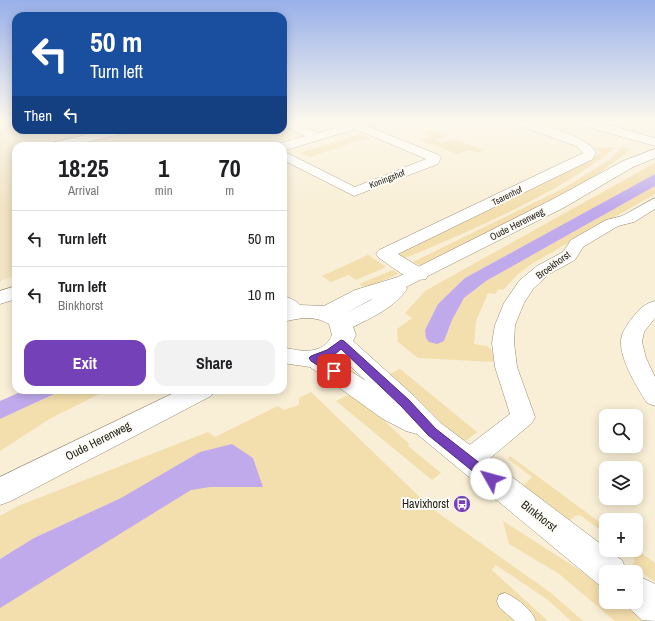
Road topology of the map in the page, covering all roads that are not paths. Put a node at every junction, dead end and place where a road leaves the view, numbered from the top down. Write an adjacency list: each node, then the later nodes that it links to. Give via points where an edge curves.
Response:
1 (419, 151): 4 (street, Koningshof, via 434,158 433,161 354,192)
2 (589, 151): 6 (street, Tsarenhof, via 588,156 555,173 385,254)
3 (644, 151): 6 (street, Oude Herenweg, via 628,164 559,203)
4 (287, 157)
5 (655, 203): 17 (street, Broekhorst, via 628,219 612,223 577,244 569,256 544,270 526,285 514,303 505,325 503,343 506,367 523,417)
6 (412, 278): 11 (street, Oude Herenweg, via 378,305)
7 (12, 294): 8 (street)
8 (0, 298)
9 (655, 307): 15 (street, via 639,323 632,337 635,356)
10 (287, 310): 11 (street, via 314,311)
11 (336, 327): 13 (street, Oude Herenweg, via 330,353); 16 (street, Binkhorst)
12 (287, 356): 13 (street, via 298,359)
13 (314, 358): 16 (street, Binkhorst, via 393,412)
14 (191, 394): 18 (street, Oude Herenweg)
15 (655, 397)
16 (432, 432): 17 (street, Binkhorst)
17 (468, 461): 19 (street, Binkhorst)
18 (0, 492)
19 (601, 565)
20 (643, 598): 22 (street)
21 (505, 601): 23 (lane)
22 (655, 607)
23 (528, 621)

